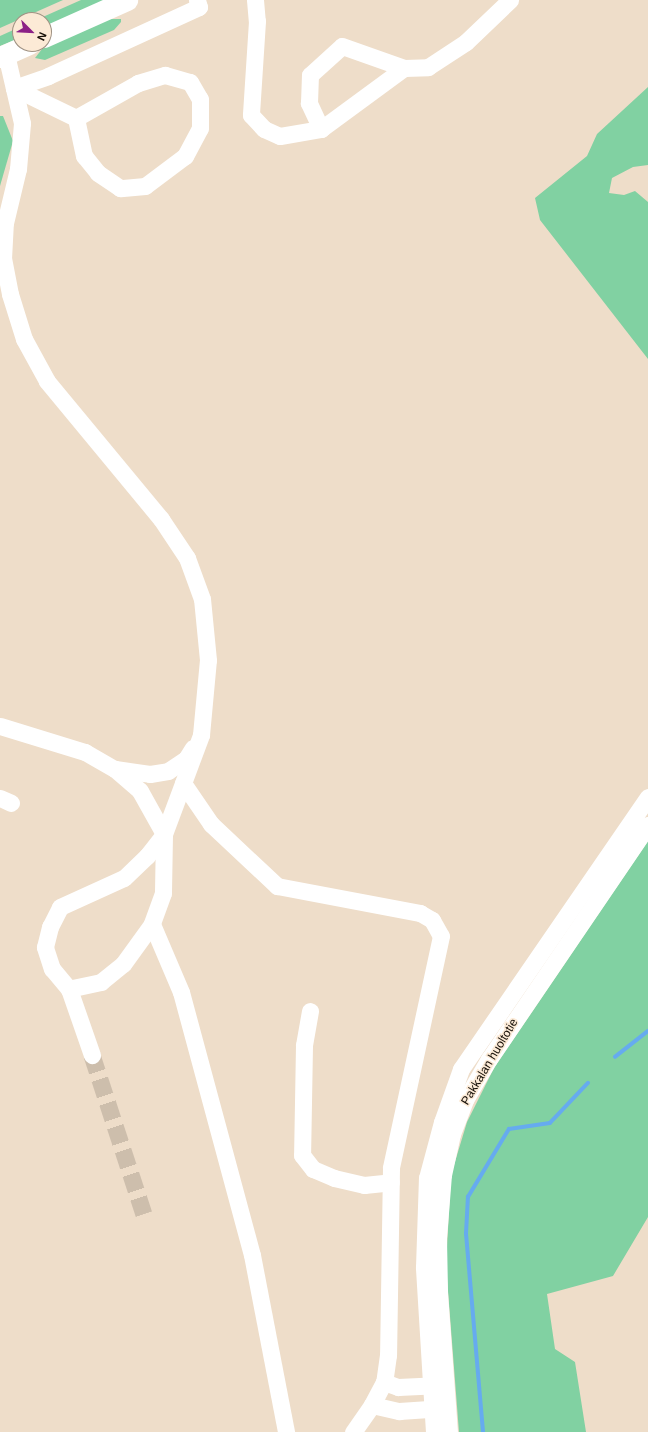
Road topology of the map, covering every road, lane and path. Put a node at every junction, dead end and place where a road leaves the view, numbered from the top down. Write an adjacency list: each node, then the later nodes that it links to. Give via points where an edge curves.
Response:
1 (127, 0): 5 (main road)
2 (197, 0): 8 (lane, via 199,7 48,76)
3 (254, 0): 10 (lane, via 257,21 250,115 264,129 280,136)
4 (510, 0): 7 (lane, via 466,42 428,67)
5 (52, 33)
6 (3, 55): 8 (lane)
7 (404, 68): 10 (lane); 10 (lane, via 342,46 310,75 309,103)
8 (14, 88): 9 (lane); 12 (lane, via 22,124 18,169 5,222 3,259 10,294 24,339 47,381 161,519 187,558 202,599 208,660)
9 (76, 118): 9 (lane, via 138,83 165,75 190,82 200,99 200,128 185,156 145,186 120,188 98,173 84,156)
10 (321, 129)
11 (0, 726): 13 (lane, via 85,752)
12 (201, 735): 13 (lane, via 186,759 168,771 150,774); 14 (lane)
13 (115, 769): 17 (lane, via 140,791)
14 (183, 783): 17 (lane); 22 (lane, via 211,824 277,886 420,913 432,920 441,936 414,1052)
15 (648, 797): 24 (lane, via 459,1075 442,1122 428,1178 424,1267)
16 (648, 825): 24 (lane, Pakkalan huoltotie, via 489,1059 457,1119 443,1175 438,1238)
17 (164, 834): 18 (lane, via 163,893); 19 (lane, via 147,856 124,878 60,907 50,927 45,947 52,969)
18 (152, 924): 19 (lane, via 123,964 101,982); 27 (lane, via 181,992 252,1255)
19 (69, 989): 21 (lane)
20 (310, 1011): 22 (lane, via 304,1045 302,1155 313,1168 334,1178 364,1185)
21 (92, 1055)
22 (390, 1182): 23 (lane, via 388,1355)
23 (384, 1382): 24 (lane, via 398,1387); 25 (lane)
24 (437, 1385): 26 (lane, Pakkalan huoltotie)
25 (372, 1406): 26 (lane, via 399,1411); 28 (lane)
26 (440, 1409): 29 (lane); 30 (lane, Pakkalan huoltotie)
27 (286, 1432)
28 (353, 1432)
29 (434, 1432)
30 (449, 1432)

